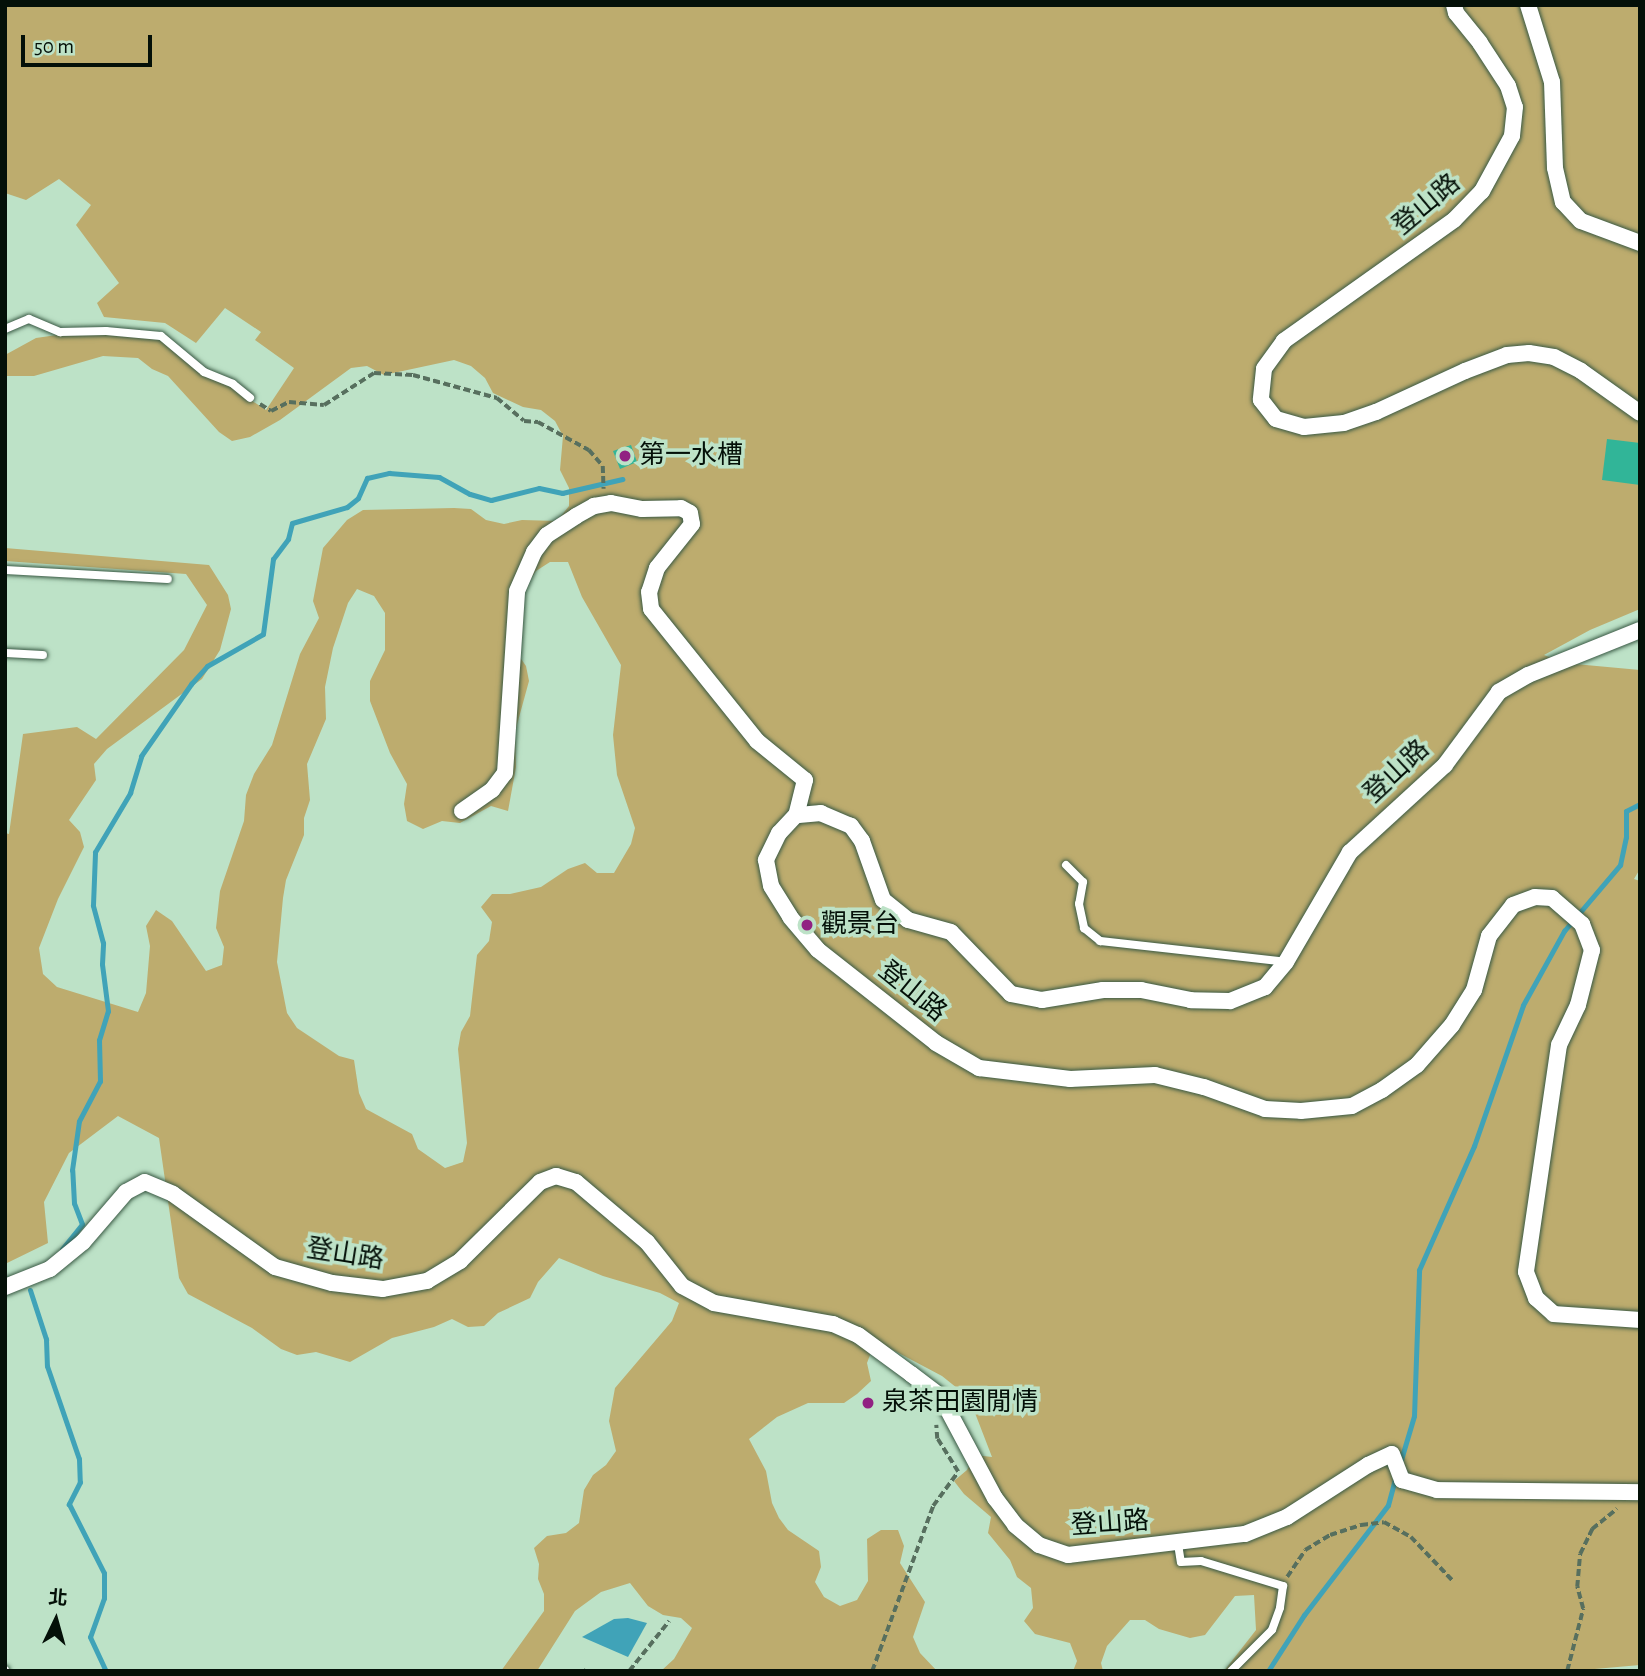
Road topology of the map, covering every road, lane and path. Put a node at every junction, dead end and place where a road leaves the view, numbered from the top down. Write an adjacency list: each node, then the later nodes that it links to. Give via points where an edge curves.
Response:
1 (1454, 5): 6 (street, 登山路, via 1508,86 1515,107 1512,136 1482,191 1454,220 1284,341 1264,369 1261,400 1276,419 1304,427 1344,423 1507,355 1529,353 1554,357 1581,370)
2 (1528, 5): 3 (street, via 1552,82 1555,168 1563,202 1581,221)
3 (1640, 243)
4 (5, 329): 5 (lane, via 29,319 60,332 161,336 204,372 233,384)
5 (250, 398): 7 (path, via 271,411 289,402 324,405 374,373 383,372 413,375 497,398 524,421 538,422 589,450 603,466 604,488)
6 (1640, 413)
7 (611, 503): 13 (street, via 576,516 547,535 534,552 517,591 505,773 492,790); 14 (street, via 642,509 681,508 691,513 692,524 657,568 649,593 652,608 757,741 805,780)
8 (5, 570): 9 (lane)
9 (168, 579)
10 (1640, 630): 16 (street, 登山路, via 1528,675 1499,692 1445,765 1350,852)
11 (5, 653): 12 (lane)
12 (43, 655)
13 (462, 811)
14 (796, 816): 16 (street, 登山路, via 821,813 851,826 862,841 883,900 908,920 951,932 1011,994 1042,1000 1103,990 1141,990 1191,1000 1230,1001 1265,987); 18 (street, 登山路, via 779,833 766,860 771,886 790,917 818,950 936,1043 979,1068 1070,1079 1155,1075 1265,1109 1352,1106 1417,1065 1452,1025 1474,990 1489,936 1513,905 1535,897 1552,898 1576,919 1592,950 1578,1005 1559,1045 1526,1272 1536,1298 1554,1314)
15 (1066, 865): 16 (lane, via 1083,882 1079,904 1084,929 1100,941)
16 (1286, 962)
17 (5, 1287): 22 (street, 登山路, via 50,1269 83,1242 126,1192 145,1182 173,1194 275,1267 332,1283 383,1289 427,1281 460,1261 540,1182 556,1176 576,1182 647,1242 682,1286 714,1303 833,1324 858,1335 911,1374 941,1397 995,1498 1015,1525 1039,1545 1068,1555)
18 (1640, 1320)
19 (933, 1416): 27 (path, via 936,1439 958,1472 933,1506)
20 (1640, 1492): 22 (street, 登山路, via 1437,1490 1402,1480 1392,1454 1287,1517 1255,1530)
21 (1622, 1506): 29 (path, via 1592,1529 1580,1554 1577,1587 1583,1609)
22 (1178, 1544): 24 (lane, via 1181,1562 1226,1567)
23 (1454, 1582): 24 (path, via 1411,1537 1384,1522 1330,1535 1305,1550 1290,1567)
24 (1283, 1586): 28 (lane, via 1272,1630)
25 (669, 1621): 26 (path)
26 (629, 1671)
27 (872, 1671)
28 (1231, 1671)
29 (1567, 1671)

